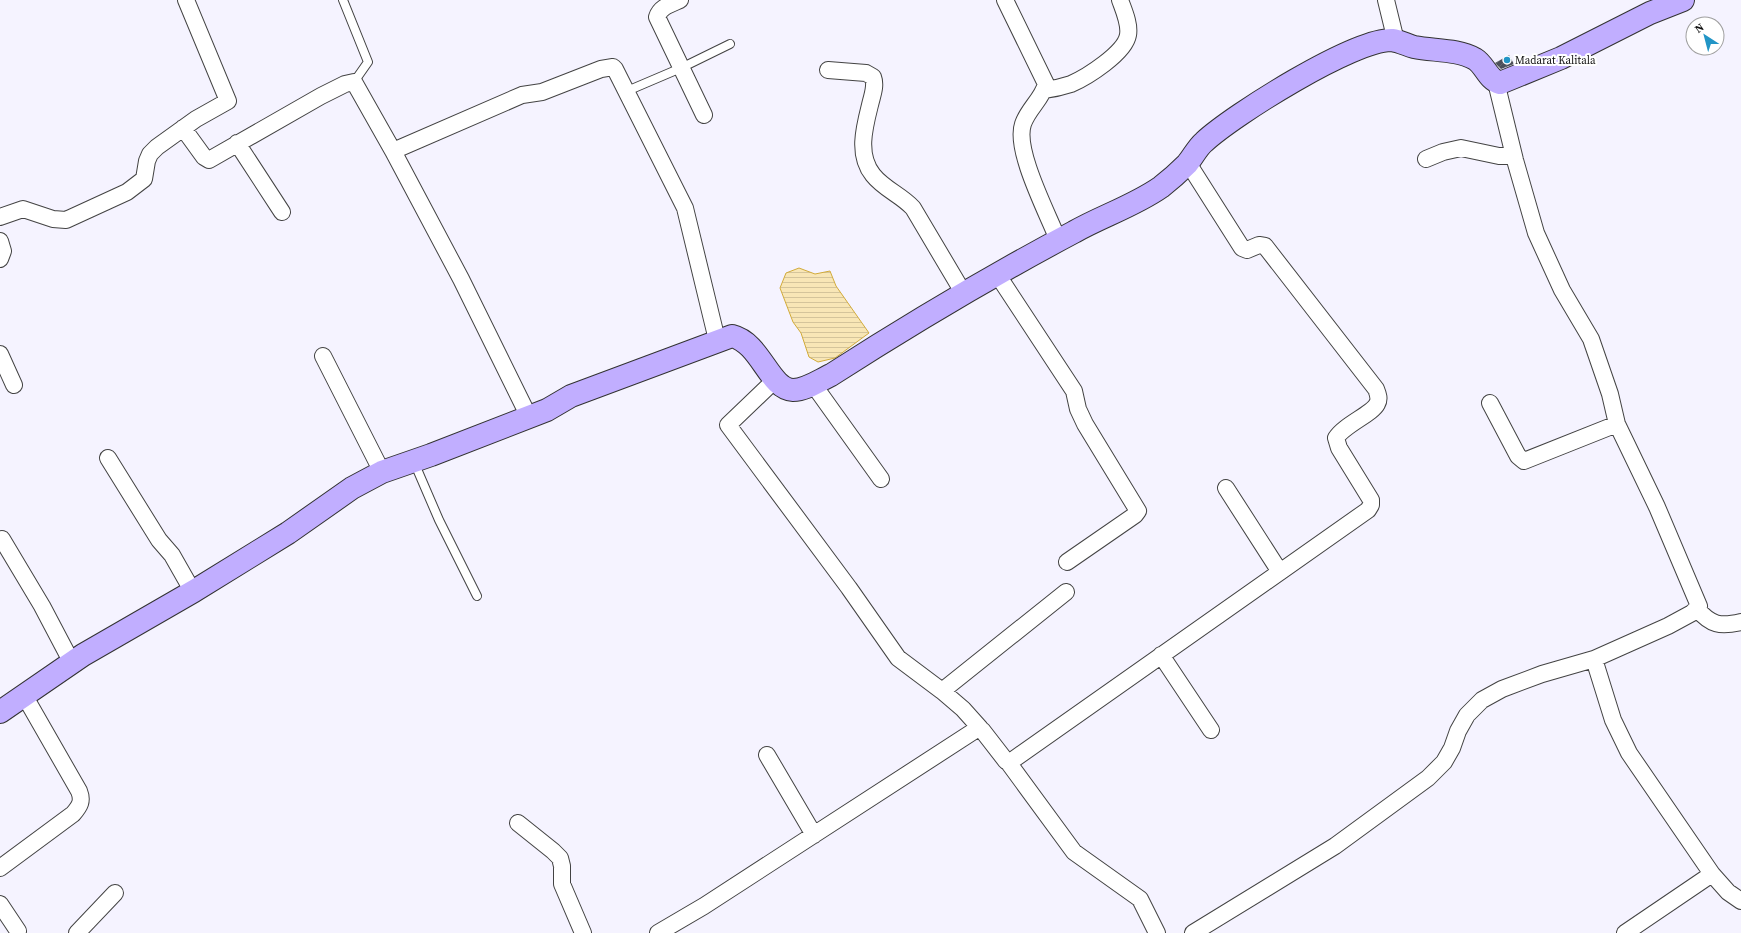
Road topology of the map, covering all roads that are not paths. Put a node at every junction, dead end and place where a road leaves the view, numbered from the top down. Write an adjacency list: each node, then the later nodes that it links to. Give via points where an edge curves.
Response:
1 (186, 0): 17 (street, via 228,101)
2 (343, 0): 12 (lane, via 368,62)
3 (680, 0): 10 (street, via 662,8 656,17)
4 (1005, 0): 14 (street, via 1043,76 1046,84)
5 (1120, 0): 14 (street, via 1128,34 1119,51 1088,75 1071,83)
6 (1386, 0): 8 (street)
7 (1683, 0): 13 (main road, via 1650,13 1561,58 1500,83)
8 (1396, 42): 13 (main road, via 1428,50 1464,53 1478,60); 22 (main road, via 1379,42 1360,48 1292,82 1257,103 1203,142)
9 (730, 44): 10 (lane)
10 (681, 68): 15 (lane); 16 (street)
11 (828, 70): 29 (street, via 866,73 873,77 874,89 863,136 866,163 882,185 913,208)
12 (354, 82): 18 (street, via 345,84); 19 (street)
13 (1496, 82): 20 (street)
14 (1044, 90): 25 (street, via 1023,124 1021,138 1030,172)
15 (627, 91): 19 (street, via 615,69 606,67 542,92 522,95); 30 (street, via 685,208)
16 (704, 115)
17 (183, 128): 18 (street, via 207,160); 24 (street, via 150,154 144,179 127,192 73,218 60,220 23,209)
18 (237, 144): 23 (street)
19 (393, 151): 37 (street)
20 (1514, 156): 21 (street, via 1498,156 1461,148); 38 (street, via 1536,233 1562,290 1591,339 1610,394)
21 (1426, 159)
22 (1188, 163): 25 (main road, via 1160,188); 46 (street, via 1242,248 1247,250 1258,245 1265,246 1371,381 1379,398 1376,407 1343,430 1336,438 1339,448 1371,500 1371,505 1368,510)
23 (282, 212)
24 (0, 217)
25 (1058, 240): 28 (main road)
26 (0, 241): 27 (street, via 3,251)
27 (0, 259)
28 (998, 274): 29 (main road); 45 (street, via 1074,391 1085,424 1138,511)
29 (964, 294): 34 (main road)
30 (717, 340): 33 (main road, via 732,336 749,344); 37 (main road, via 571,396)
31 (0, 354): 35 (street)
32 (323, 356): 41 (street)
33 (775, 380): 34 (main road, via 785,388 793,390); 55 (street, via 728,425 898,658)
34 (813, 384): 42 (street)
35 (14, 385)
36 (1490, 403): 38 (street, via 1518,456 1524,461)
37 (530, 417): 40 (main road)
38 (1617, 424): 50 (street, via 1699,604)
39 (108, 458): 47 (street, via 159,540 172,555)
40 (413, 461): 41 (main road); 49 (lane)
41 (382, 472): 47 (main road, via 352,488 288,533)
42 (881, 479)
43 (1226, 488): 46 (street)
44 (2, 539): 54 (street)
45 (1067, 562)
46 (1280, 572): 52 (street)
47 (193, 592): 54 (main road)
48 (1066, 592): 55 (street)
49 (477, 596)
50 (1697, 609): 51 (street, via 1713,623); 53 (street, via 1668,626)
51 (1741, 622)
52 (1161, 654): 59 (street); 61 (street)
53 (1594, 659): 65 (street, via 1613,720 1629,753); 74 (street, via 1542,674 1482,700 1467,715 1444,762 1428,778 1335,846)
54 (72, 663): 56 (main road)
55 (942, 691): 58 (street)
56 (24, 695): 57 (main road); 64 (street, via 80,791 82,799 73,814)
57 (0, 712)
58 (980, 728): 61 (street); 63 (street)
59 (1211, 730)
60 (767, 755): 63 (street)
61 (1008, 762): 73 (street, via 1074,852 1140,899)
62 (518, 823): 71 (street, via 560,858 562,884)
63 (814, 835): 72 (street)
64 (0, 868)
65 (1712, 874): 67 (street, via 1728,892); 75 (street)
66 (115, 893): 70 (street)
67 (1741, 901)
68 (0, 904): 69 (street)
69 (18, 931)
70 (77, 933)
71 (583, 933)
72 (658, 933)
73 (1157, 933)
74 (1194, 933)
75 (1625, 933)

